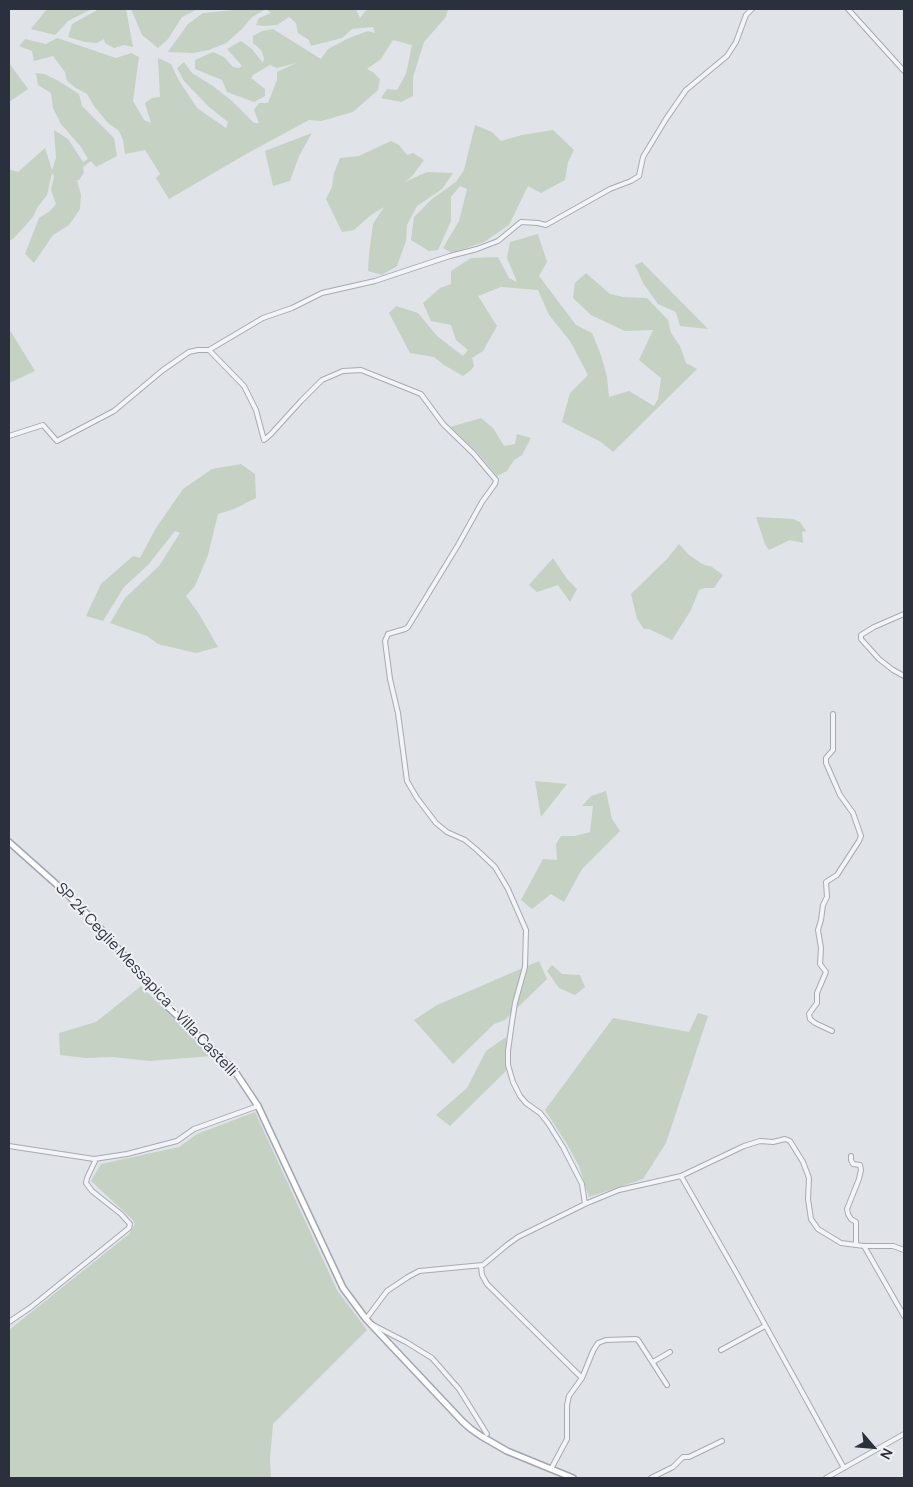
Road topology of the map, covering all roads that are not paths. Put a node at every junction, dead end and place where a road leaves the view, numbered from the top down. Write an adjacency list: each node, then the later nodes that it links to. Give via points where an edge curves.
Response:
1 (752, 9): 4 (street, via 746,15 728,56 686,90 666,119 643,157 639,176 546,225 522,222 498,241 477,249 375,281 322,293 263,318)
2 (848, 9): 3 (street)
3 (904, 71)
4 (209, 350): 5 (street, via 189,352 114,411 57,441 43,426); 16 (street, via 244,386 256,410 264,440 322,380 343,371 361,370 421,394 496,480 408,627 388,634 385,641 407,781 436,823 465,840 494,867 508,889 526,930 525,967 512,1022 508,1065 520,1096 540,1113 563,1147 582,1184)
5 (9, 436)
6 (904, 614): 7 (street, via 861,634 861,639 879,658)
7 (904, 676)
8 (833, 714): 10 (street, via 833,750 826,763 840,795 853,813 861,836 837,874 826,882 827,897 818,930 820,964 826,972 817,993 817,1003 809,1014 815,1023)
9 (9, 842): 11 (main road, SP 24 Ceglie Messapica - Villa Castelli, via 81,908 167,1006 234,1070)
10 (832, 1031)
11 (258, 1106): 14 (street, via 194,1129 177,1141); 22 (main road, SP 24 Ceglie Messapica - Villa Castelli, via 343,1288)
12 (9, 1146): 14 (street)
13 (851, 1156): 17 (street, via 853,1164 860,1165 861,1170 848,1208 848,1214 856,1222)
14 (96, 1159): 23 (street, via 86,1183 121,1214 130,1224 129,1228)
15 (681, 1176): 16 (street, via 619,1190); 17 (street, via 744,1146 785,1139 790,1141 810,1178 811,1219 818,1229 841,1242); 24 (street)
16 (585, 1204): 20 (street, via 518,1237)
17 (856, 1245): 18 (street)
18 (864, 1246): 19 (street, via 893,1246); 21 (street)
19 (904, 1250)
20 (481, 1266): 22 (street, via 419,1271 387,1291); 28 (street, via 488,1284)
21 (904, 1316)
22 (367, 1321): 31 (main road, SP 24 Ceglie Messapica - Villa Castelli, via 463,1422); 31 (street, via 432,1358 459,1389 486,1432)
23 (9, 1322)
24 (765, 1326): 25 (street); 33 (street)
25 (721, 1350)
26 (670, 1352): 27 (street)
27 (654, 1362): 28 (street, via 636,1339 602,1341 593,1351); 29 (street)
28 (582, 1378): 34 (street, via 569,1396 567,1439)
29 (667, 1385)
30 (904, 1434): 33 (street)
31 (481, 1436): 34 (main road, SP 24 Ceglie Messapica - Villa Castelli)
32 (722, 1441): 36 (street, via 689,1457 683,1456 673,1467)
33 (844, 1468): 37 (street)
34 (551, 1469): 35 (main road, SP 24 Ceglie Messapica - Villa Castelli)
35 (573, 1478)
36 (651, 1478)
37 (826, 1478)

